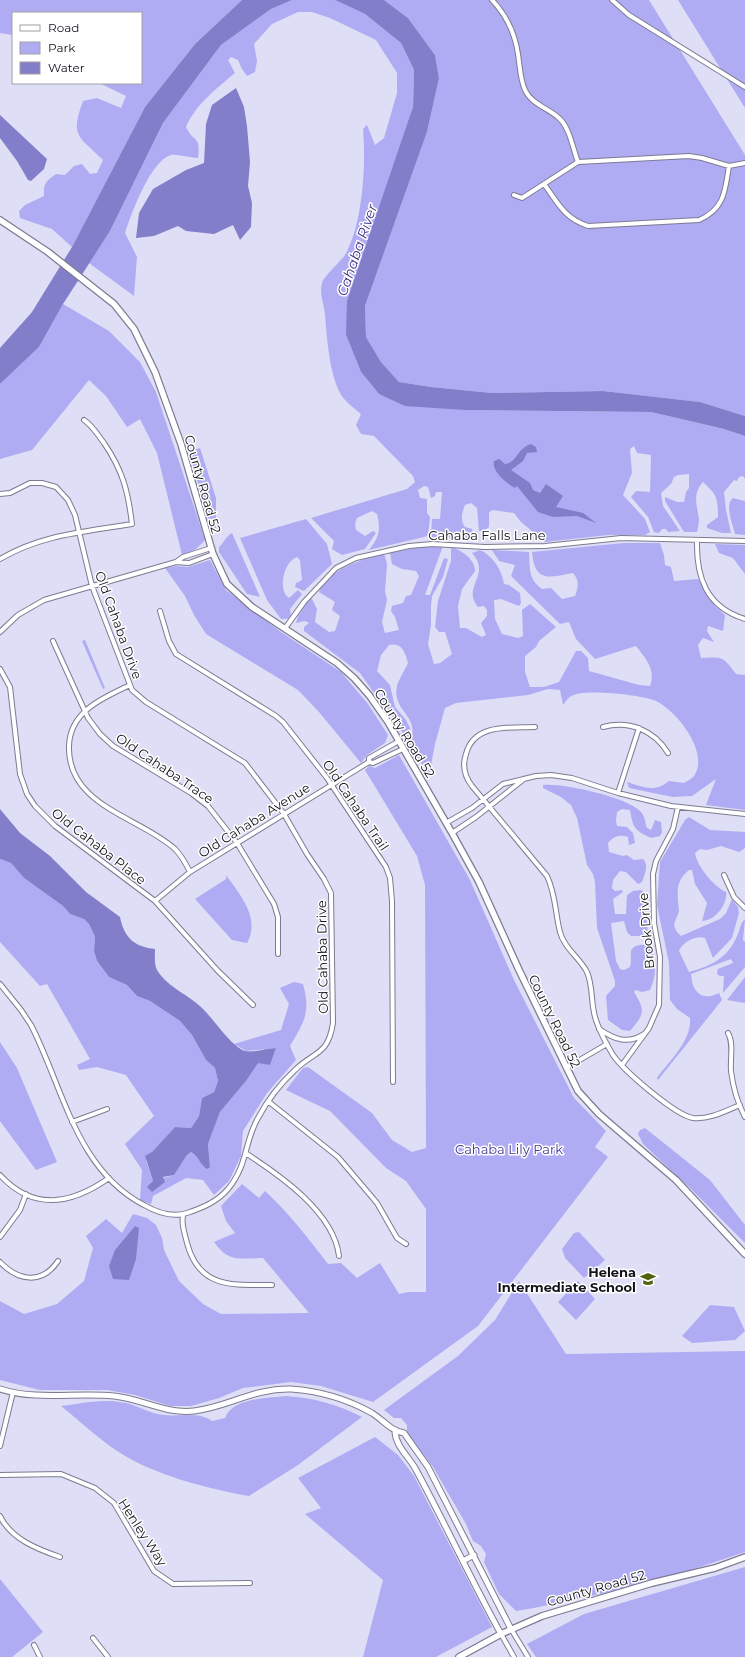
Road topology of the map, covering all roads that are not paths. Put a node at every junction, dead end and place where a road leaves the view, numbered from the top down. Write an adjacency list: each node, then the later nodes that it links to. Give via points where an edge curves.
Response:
1 (492, 0): 4 (street, via 507,18 515,38 520,78 530,100 561,120)
2 (612, 0): 3 (street, via 629,15)
3 (745, 86)
4 (578, 162): 6 (street, via 689,156); 7 (street)
5 (745, 163): 6 (street)
6 (729, 166): 7 (street, via 725,192 719,206 709,216 699,220 588,226 566,215)
7 (544, 184): 8 (street, via 522,198)
8 (514, 195)
9 (0, 220): 15 (main road, County Road 52, via 48,252 114,304 134,329 155,372 181,444)
10 (84, 420): 12 (street, via 91,425 119,466 128,491 132,524)
11 (0, 494): 12 (street, Old Cahaba Drive, via 10,493 30,483 42,483 56,488 68,500)
12 (79, 532): 17 (street, via 38,541); 19 (street, Old Cahaba Drive)
13 (697, 540): 14 (street, Cahaba Falls Lane); 21 (street, via 697,565 704,587 721,606); 22 (street, Cahaba Falls Lane, via 621,538 545,546 485,547 432,544 392,549 356,558 336,568 304,602)
14 (745, 541)
15 (211, 548): 16 (main road, County Road 52); 18 (street, via 183,557)
16 (213, 554): 18 (street, via 189,563); 22 (main road, County Road 52, via 220,572 235,592)
17 (0, 559)
18 (176, 562): 19 (street)
19 (92, 586): 23 (street, via 38,603 18,615); 26 (street, Old Cahaba Drive)
20 (160, 611): 36 (street, Old Cahaba Trail, via 169,641 176,654 276,716 290,730)
21 (745, 619)
22 (286, 630): 31 (main road, County Road 52, via 337,663 354,678 369,695)
23 (0, 632)
24 (53, 641): 27 (street, Old Cahaba Trace)
25 (0, 669): 48 (street, Old Cahaba Place, via 10,687 20,774 30,800 55,826)
26 (130, 685): 27 (street); 41 (street, Old Cahaba Drive, via 146,702 245,763)
27 (85, 711): 45 (street, Old Cahaba Trace, via 92,725 113,746 208,806); 46 (street, via 75,721 69,742 69,754 79,782 97,801 175,849)
28 (535, 727): 38 (street, via 489,730 471,743 465,756 465,770 470,783)
29 (603, 727): 30 (street, via 618,724)
30 (639, 728): 33 (street, via 654,737); 37 (street)
31 (398, 741): 32 (main road, County Road 52); 34 (street, Old Cahaba Avenue, via 369,758)
32 (403, 749): 34 (street, Old Cahaba Avenue, via 373,763); 43 (main road, County Road 52)
33 (668, 753)
34 (369, 762): 36 (street, Old Cahaba Avenue)
35 (524, 779): 37 (street, via 558,775); 38 (street, via 503,784); 39 (street)
36 (332, 785): 41 (street, Old Cahaba Avenue); 59 (street, Old Cahaba Trail, via 386,867 390,878)
37 (618, 793): 40 (street)
38 (483, 799): 39 (street); 43 (street)
39 (490, 806): 44 (street); 53 (street, via 547,876 554,891 562,938 589,977 594,1014)
40 (678, 807): 42 (street); 54 (street, Brook Drive, via 673,829 656,861 653,874 652,905 660,958 661,997 657,1013)
41 (284, 814): 45 (street, Old Cahaba Avenue); 60 (street, Old Cahaba Drive, via 331,893 334,1023 330,1037 320,1053 294,1071)
42 (745, 814)
43 (446, 823): 44 (main road, County Road 52)
44 (452, 833): 58 (main road, County Road 52, via 479,882)
45 (237, 843): 46 (street, Old Cahaba Avenue); 50 (street, Old Cahaba Trace, via 274,904 278,917)
46 (190, 872): 48 (street, Old Cahaba Avenue)
47 (724, 875): 49 (street, via 734,897)
48 (155, 901): 52 (street, Old Cahaba Place, via 218,971)
49 (745, 908)
50 (278, 954)
51 (0, 984): 64 (street, Old Cahaba Drive, via 31,1025)
52 (253, 1005)
53 (599, 1028): 54 (street, via 609,1036 624,1040 637,1038); 56 (street)
54 (647, 1031): 57 (street, Brook Drive)
55 (728, 1033): 61 (street, via 731,1041 732,1079)
56 (607, 1044): 57 (street); 58 (street)
57 (622, 1065): 61 (street, via 674,1110 685,1116 708,1117)
58 (566, 1068): 72 (main road, County Road 52, via 578,1091 590,1105 676,1180)
59 (393, 1082)
60 (269, 1102): 65 (street, Old Cahaba Drive, via 254,1126); 71 (street, via 338,1157 374,1199 397,1238)
61 (740, 1106): 63 (street)
62 (107, 1109): 64 (street)
63 (745, 1116)
64 (72, 1122): 67 (street, Old Cahaba Drive, via 82,1141)
65 (247, 1154): 69 (street, Old Cahaba Drive, via 238,1174 222,1195 201,1209); 73 (street, via 309,1202 334,1237)
66 (0, 1175): 68 (street)
67 (109, 1178): 68 (street, via 74,1198 59,1201); 69 (street, Old Cahaba Drive, via 130,1197 157,1213)
68 (26, 1194): 70 (street, via 20,1210)
69 (183, 1216): 76 (street, via 182,1224 189,1250 197,1266 204,1273 227,1284)
70 (0, 1237)
71 (406, 1244)
72 (745, 1254)
73 (339, 1256)
74 (0, 1262): 75 (street, via 14,1274 24,1277 38,1277 51,1271)
75 (58, 1262)
76 (272, 1284)
77 (0, 1389): 78 (street)
78 (13, 1392): 79 (street, via 49,1397 115,1396 161,1409 185,1412 210,1408 259,1392 283,1389 308,1391 353,1403 380,1418); 80 (street)
79 (395, 1432): 83 (street, via 404,1433 428,1467); 86 (street, via 396,1440 414,1467)
80 (0, 1446)
81 (0, 1475): 87 (street, Henley Way, via 61,1474 95,1488 114,1503 154,1571 172,1584)
82 (0, 1516): 84 (street, via 20,1538)
83 (474, 1555): 86 (street); 88 (street)
84 (60, 1557)
85 (745, 1557): 88 (main road, County Road 52, via 715,1568 575,1605)
86 (463, 1562): 89 (street)
87 (250, 1583)
88 (511, 1629): 89 (main road, County Road 52); 96 (street)
89 (501, 1634): 94 (main road, County Road 52); 95 (street)
90 (93, 1638): 93 (street)
91 (34, 1645): 92 (street)
92 (40, 1657)
93 (108, 1657)
94 (459, 1657)
95 (514, 1657)
96 (528, 1657)

